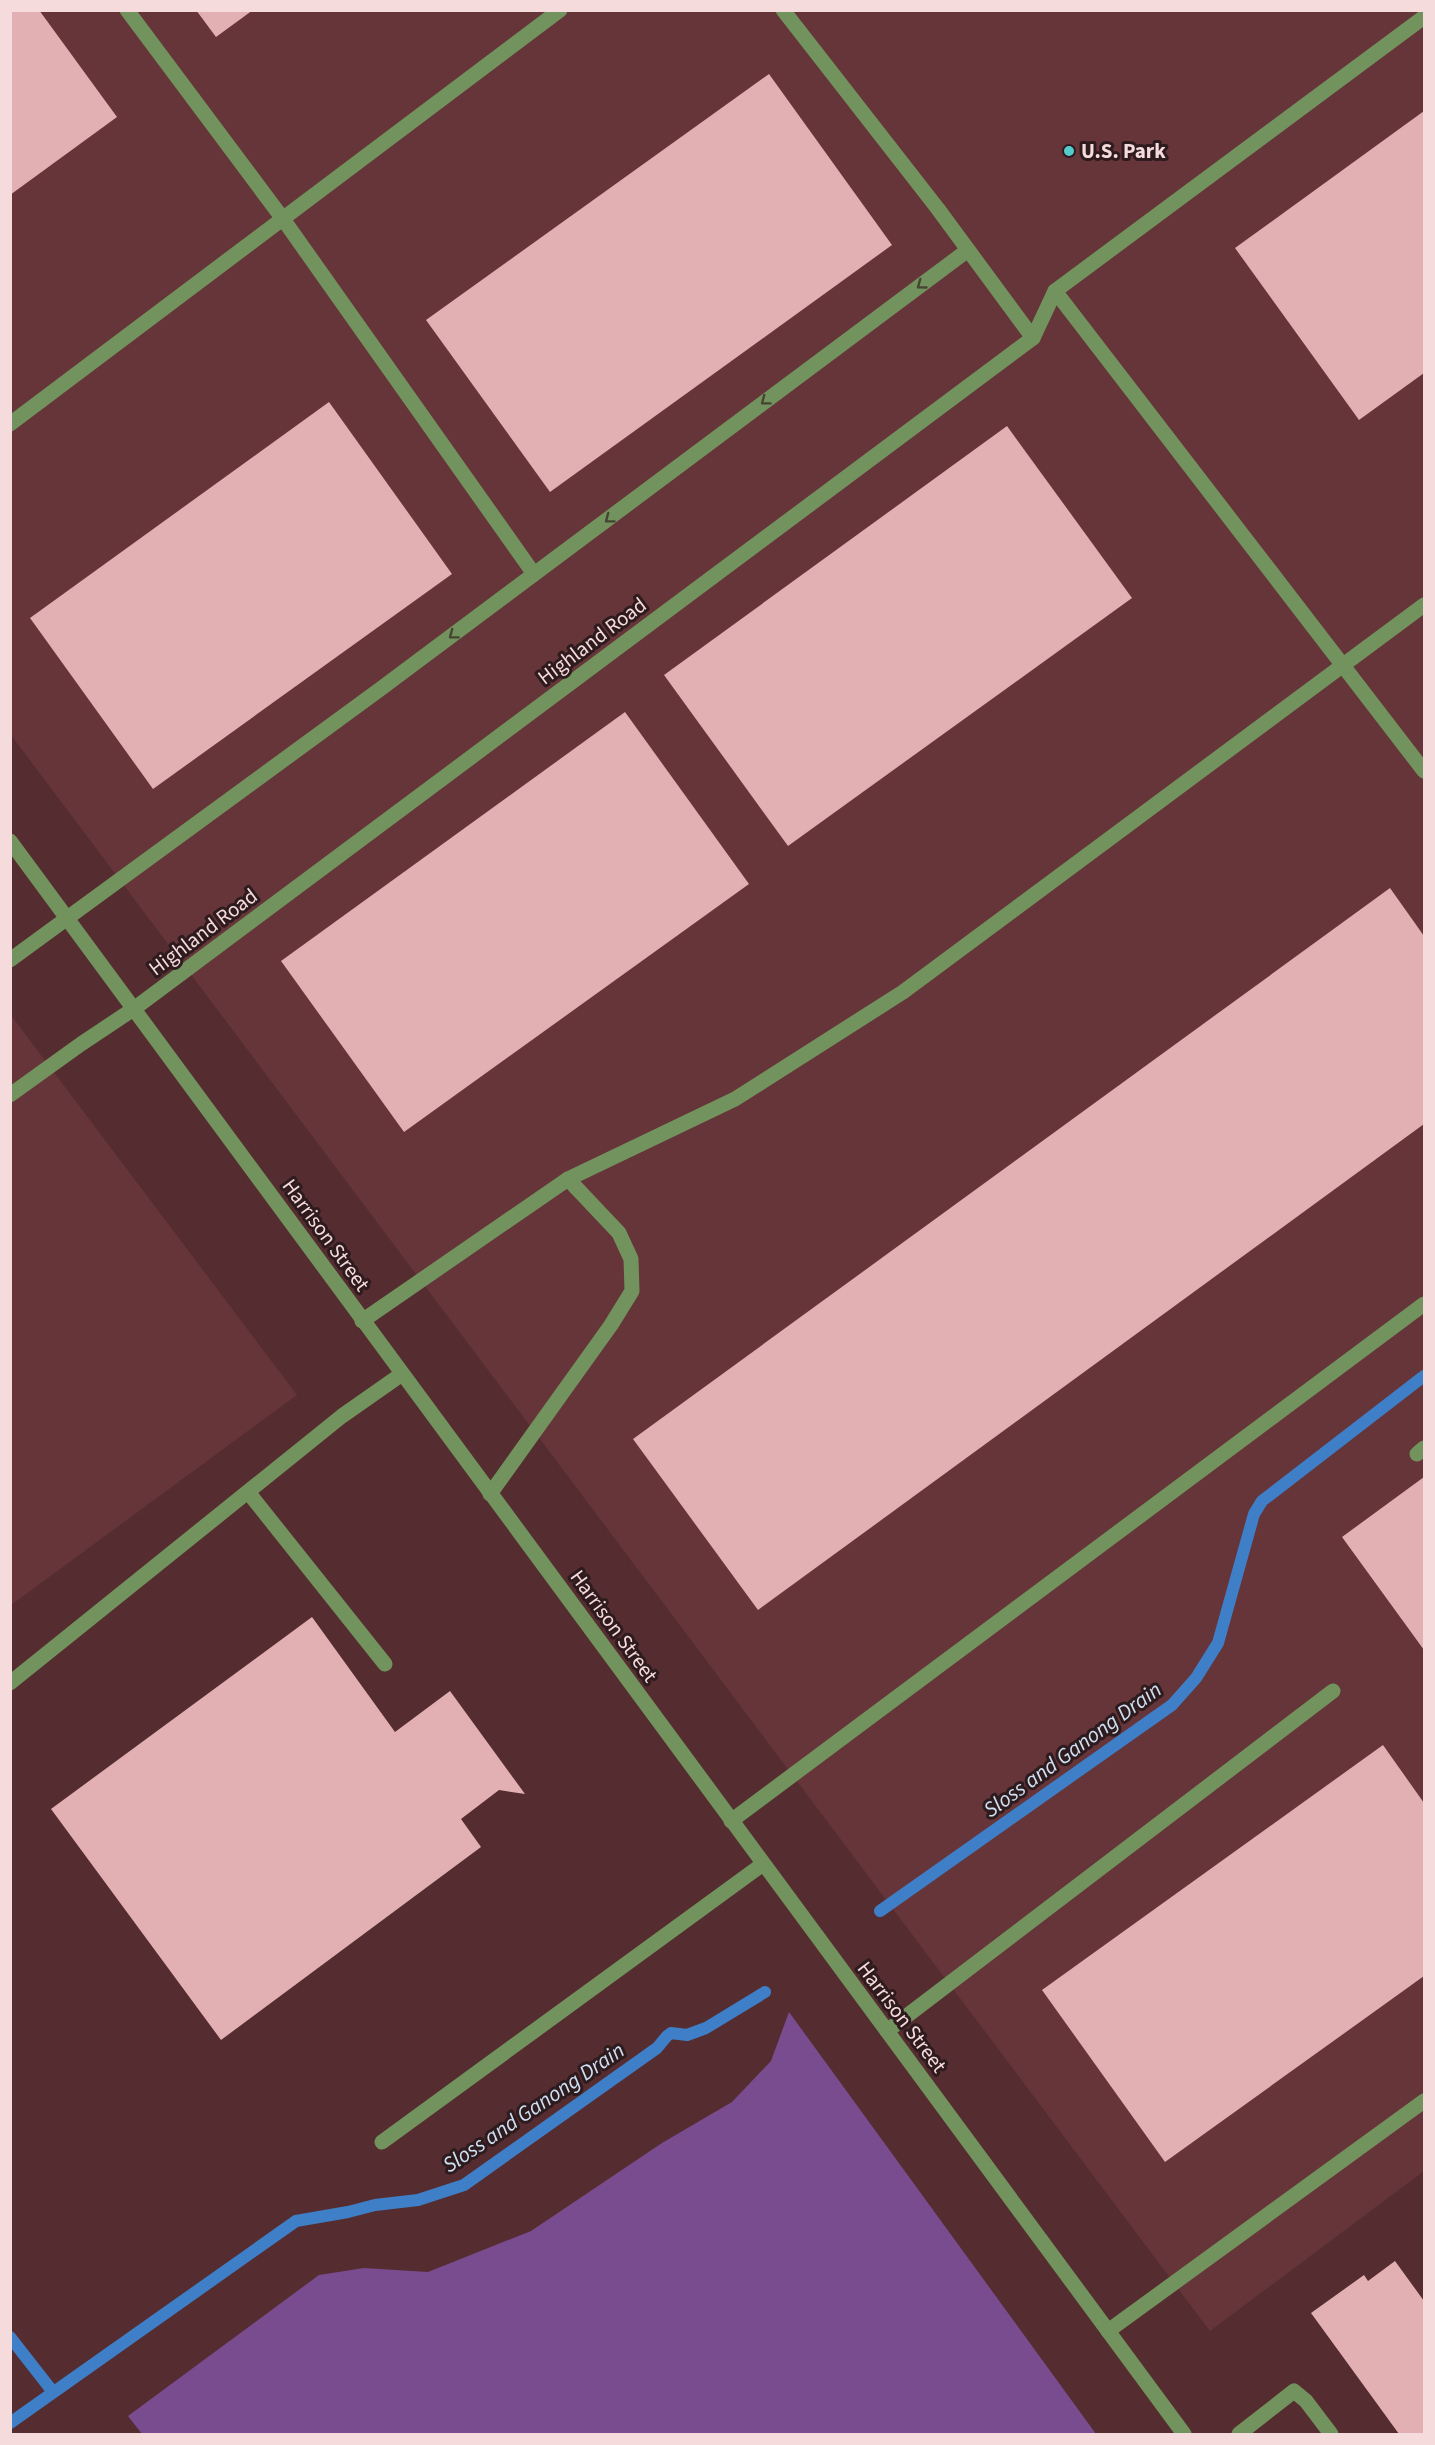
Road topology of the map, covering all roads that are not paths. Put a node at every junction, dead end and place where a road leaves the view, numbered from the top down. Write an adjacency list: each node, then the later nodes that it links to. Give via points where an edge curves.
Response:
1 (126, 10): 5 (street)
2 (560, 10): 5 (street)
3 (783, 10): 6 (street)
4 (1425, 17): 7 (street)
5 (284, 219): 9 (street); 10 (street)
6 (968, 250): 8 (street); 10 (street, one-way to 10)
7 (1055, 291): 8 (street, Highland Road); 12 (street)
8 (1033, 338): 17 (street, Highland Road)
9 (10, 424)
10 (534, 574): 15 (street, one-way to 15)
11 (1425, 605): 12 (street)
12 (1345, 664): 13 (street); 19 (street, via 903,992 735,1099)
13 (1425, 771)
14 (10, 841): 15 (street, Harrison Street)
15 (67, 917): 16 (street); 17 (street, Harrison Street)
16 (10, 960)
17 (135, 1008): 18 (street, Highland Road); 21 (street, Harrison Street)
18 (10, 1095)
19 (568, 1179): 21 (street); 24 (street, via 620,1233 631,1260 632,1291)
20 (1425, 1304): 28 (street)
21 (362, 1321): 22 (street, Harrison Street)
22 (402, 1374): 23 (street, via 342,1416); 24 (street, Harrison Street)
23 (248, 1492): 25 (street); 26 (street)
24 (490, 1494): 28 (street, Harrison Street)
25 (385, 1664)
26 (10, 1683)
27 (1333, 1691): 30 (street)
28 (731, 1821): 29 (street, Harrison Street)
29 (763, 1864): 30 (street, Harrison Street); 32 (street)
30 (887, 2031): 33 (street, Harrison Street)
31 (1425, 2101): 33 (street)
32 (382, 2142)
33 (1108, 2331): 34 (street, Harrison Street)
34 (1184, 2434)
35 (1239, 2434): 36 (street, via 1294,2391)
36 (1331, 2434)

